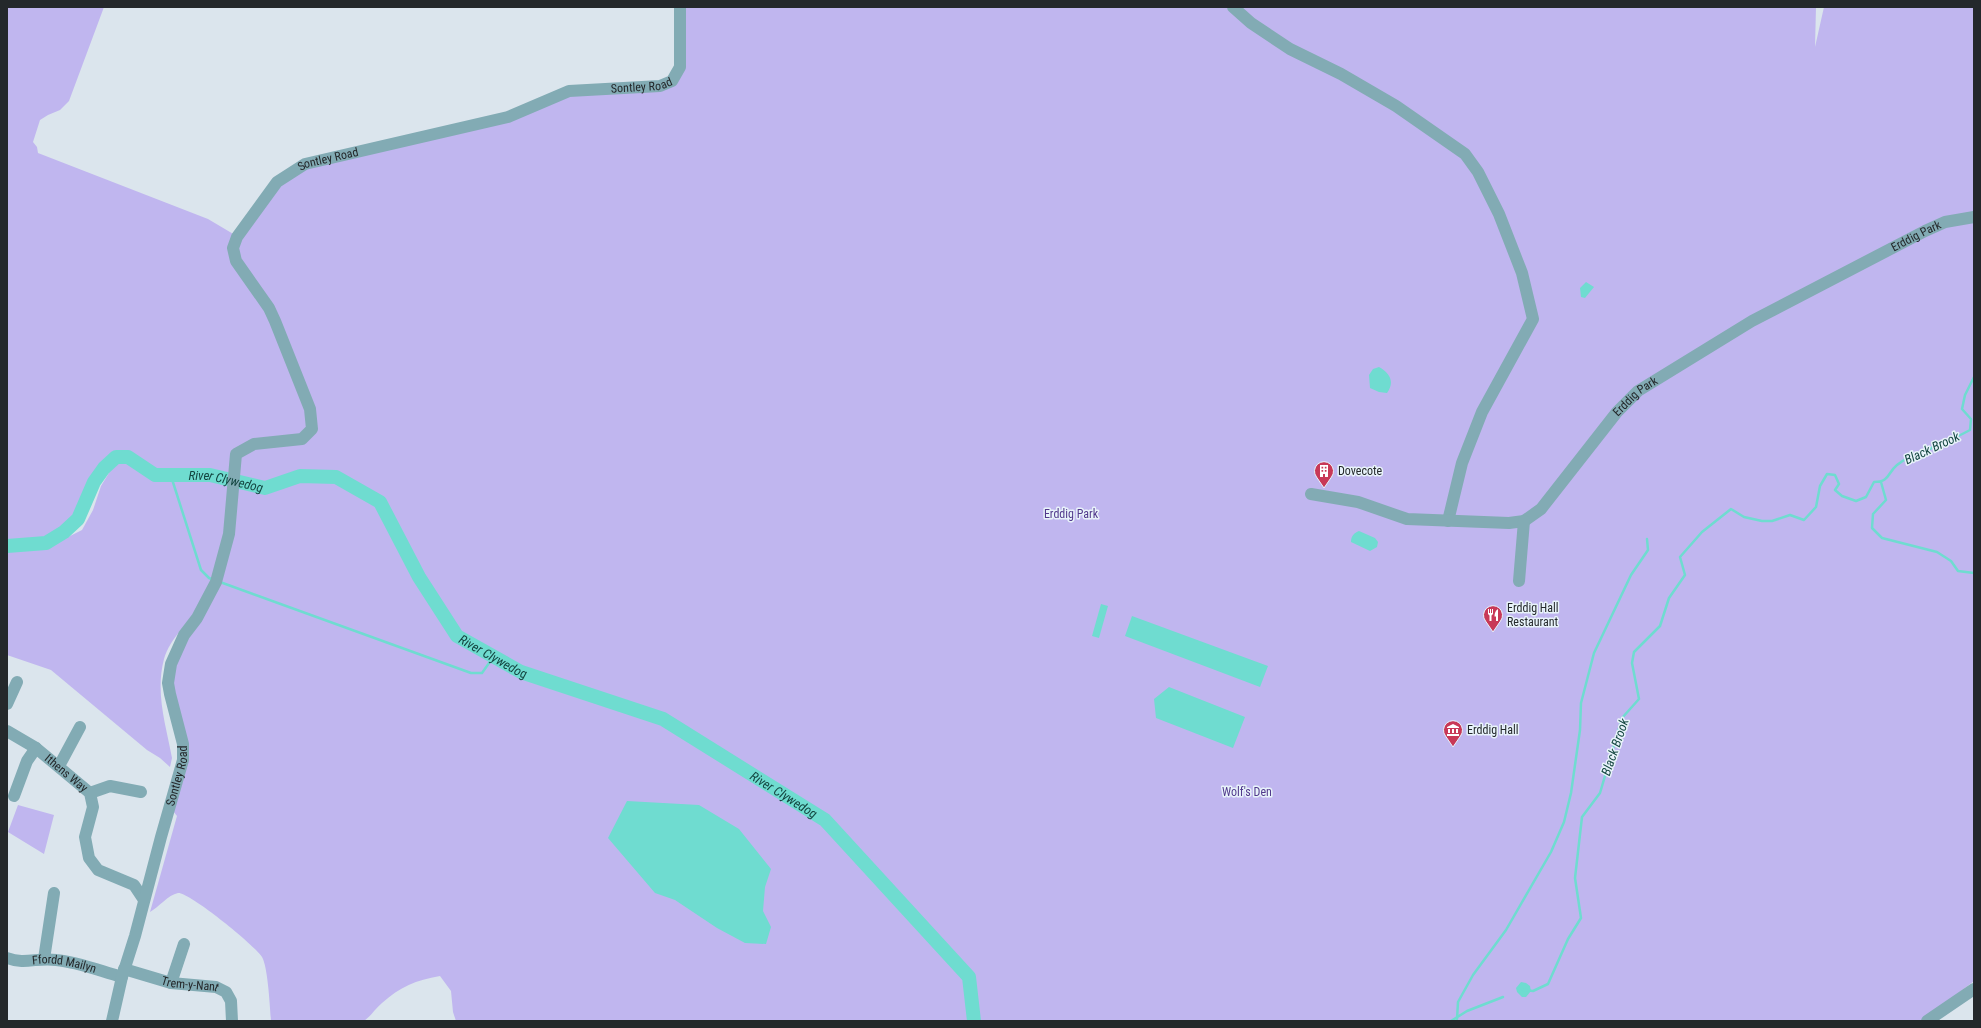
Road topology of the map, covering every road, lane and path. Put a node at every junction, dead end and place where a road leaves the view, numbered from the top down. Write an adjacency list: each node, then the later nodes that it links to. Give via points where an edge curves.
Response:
1 (680, 7): 18 (street, Sontley Road, via 680,67 672,81 660,86 569,91 508,117 305,164 277,182 237,237 233,248 236,261 269,308 275,321 310,409 312,429 302,439 254,444 236,454 229,534 217,580 197,618 184,635 171,664 169,688 183,744 183,760)
2 (1233, 7): 5 (street, via 1251,23 1290,49 1396,106 1465,154 1478,172 1499,214 1522,273 1533,319 1482,412 1462,463)
3 (1974, 217): 6 (street, Erddig Park, via 1945,222 1932,228 1752,320 1638,391 1617,412 1541,509)
4 (1311, 494): 5 (street, Erddig Park, via 1358,502 1407,519)
5 (1448, 521): 6 (street, Erddig Park)
6 (1524, 521): 7 (street)
7 (1519, 581)
8 (17, 682): 9 (street)
9 (7, 704)
10 (80, 728): 13 (street)
11 (7, 731): 12 (street, Ithens Way)
12 (36, 748): 13 (street, Ithens Way); 14 (street)
13 (59, 766): 16 (street, Ithens Way)
14 (13, 789)
15 (141, 792): 16 (street, via 110,786)
16 (90, 793): 18 (street, Ithens Way, via 93,807 85,837 89,858 98,870 134,885)
17 (49, 900): 21 (street)
18 (144, 900): 22 (street, Sontley Road)
19 (184, 944): 23 (street)
20 (7, 958): 21 (street, Ffordd Mailyn, via 25,962)
21 (44, 959): 22 (street, Ffordd Mailyn)
22 (123, 973): 23 (street, Trem-y-Nant); 25 (street, Sontley Road)
23 (171, 983): 26 (street, Trem-y-Nant, via 216,986 226,992 231,1001)
24 (1974, 989): 27 (street)
25 (112, 1021)
26 (232, 1021)
27 (1927, 1021)

